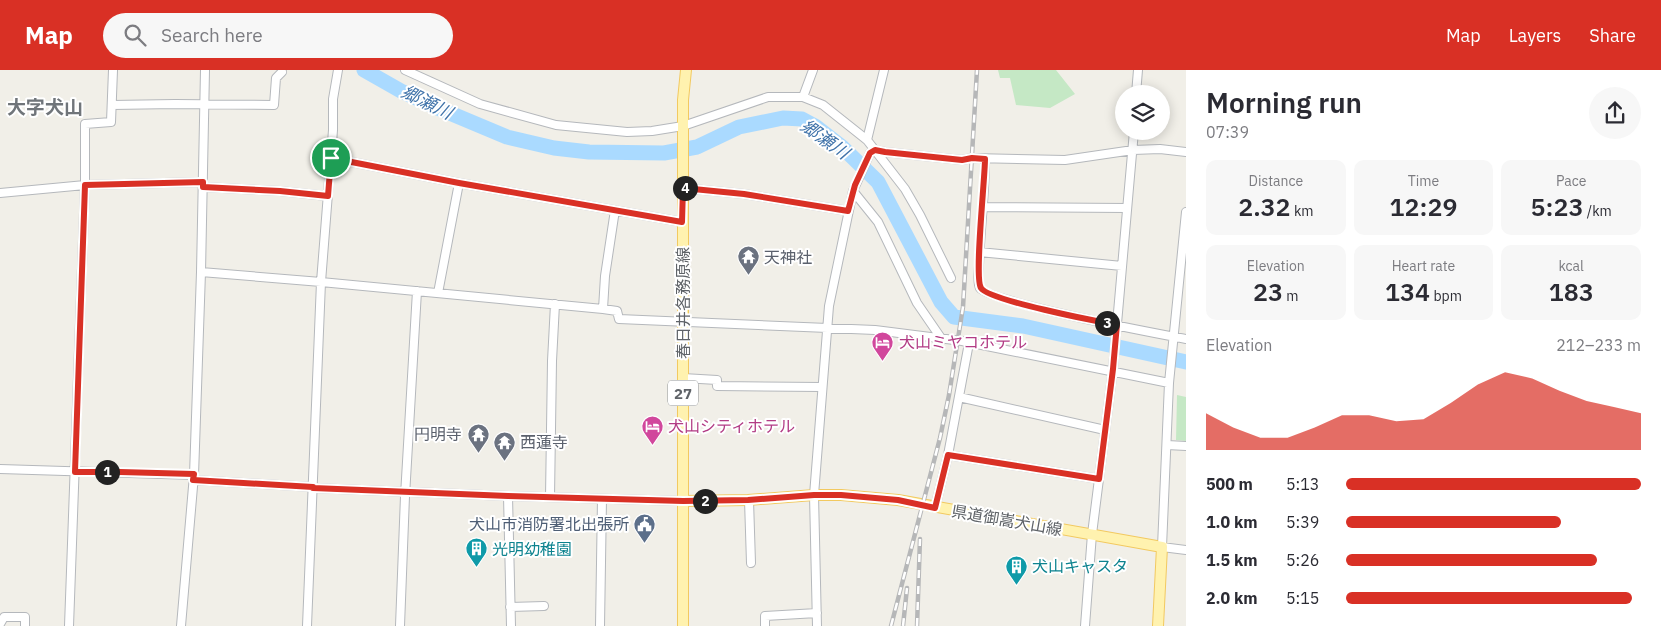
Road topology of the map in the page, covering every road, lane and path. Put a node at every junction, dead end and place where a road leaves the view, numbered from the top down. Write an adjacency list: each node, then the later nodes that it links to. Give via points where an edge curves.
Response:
1 (113, 70): 13 (street)
2 (205, 70): 12 (street)
3 (338, 70): 20 (street, via 332,99)
4 (405, 70): 14 (street, via 480,104 556,125 627,132)
5 (686, 70): 14 (main road, 春日井各務原線 / 27)
6 (814, 70): 11 (street)
7 (884, 70): 15 (street)
8 (1138, 70): 10 (street)
9 (282, 72): 12 (street, via 276,78 274,106)
10 (1137, 85)
11 (803, 97): 14 (street, via 768,97); 15 (street, via 823,105)
12 (205, 104): 13 (street); 23 (street)
13 (112, 105): 24 (street, via 111,122 85,124)
14 (683, 131): 25 (main road, 春日井各務原線 / 27)
15 (867, 140): 17 (street)
16 (1134, 140): 18 (street)
17 (875, 150): 21 (street, via 962,160); 26 (street, via 870,153); 38 (street, via 905,189)
18 (1133, 150): 19 (street); 21 (street, via 1065,160); 30 (street)
19 (1186, 152)
20 (331, 158): 22 (street); 28 (street)
21 (985, 159): 29 (street)
22 (459, 183): 31 (street); 41 (street)
23 (203, 184): 24 (street); 28 (street); 37 (street)
24 (85, 185): 27 (street); 61 (street)
25 (683, 188): 32 (street); 34 (main road, 春日井各務原線 / 27)
26 (853, 191): 32 (street); 48 (street, via 878,222 917,303)
27 (0, 193)
28 (328, 196): 39 (street)
29 (982, 207): 30 (street); 35 (street)
30 (1127, 208): 36 (street)
31 (615, 210): 34 (street); 43 (street)
32 (848, 211): 46 (street)
33 (1186, 212): 47 (street)
34 (682, 222): 44 (main road, 春日井各務原線 / 27)
35 (979, 252): 36 (street); 45 (street, via 980,288 986,293)
36 (1122, 266): 45 (street)
37 (201, 272): 39 (street); 62 (street)
38 (951, 278)
39 (321, 282): 40 (street); 64 (street)
40 (417, 291): 41 (street); 65 (street)
41 (438, 293): 42 (street)
42 (555, 304): 43 (street); 68 (street)
43 (603, 309): 44 (street, via 617,311 619,319)
44 (683, 322): 46 (street); 52 (main road, 春日井各務原線 / 27)
45 (1117, 326): 47 (street); 51 (street)
46 (827, 327): 48 (street); 54 (street)
47 (1173, 336): 49 (street); 53 (street)
48 (941, 338): 50 (street)
49 (1186, 339)
50 (969, 343): 51 (street); 55 (street)
51 (1113, 370): 53 (street); 56 (street)
52 (683, 378): 54 (street, via 717,380 717,386); 71 (main road, 春日井各務原線 / 27)
53 (1170, 383): 57 (street)
54 (822, 387): 66 (street)
55 (959, 397): 56 (street); 59 (street)
56 (1105, 430): 63 (street)
57 (1167, 445): 58 (street); 74 (street)
58 (1186, 446)
59 (948, 455): 63 (street); 72 (street)
60 (0, 469): 61 (street)
61 (75, 472): 62 (street); 82 (street)
62 (193, 477): 64 (street); 83 (street)
63 (1099, 479): 73 (street)
64 (313, 488): 65 (street); 84 (street)
65 (405, 492): 67 (street); 85 (street)
66 (814, 495): 70 (main road, 県道御嵩犬山線); 72 (main road, 県道御嵩犬山線, via 882,499); 79 (street)
67 (508, 496): 68 (street); 78 (street)
68 (550, 497): 69 (street)
69 (602, 499): 71 (street); 87 (street)
70 (749, 500): 71 (main road, 県道御嵩犬山線); 76 (street)
71 (683, 501): 88 (main road, 春日井各務原線 / 27)
72 (935, 508): 73 (main road, 県道御嵩犬山線)
73 (1092, 534): 74 (main road, 県道御嵩犬山線); 91 (street)
74 (1162, 546): 75 (street); 92 (main road)
75 (1186, 550)
76 (751, 563)
77 (544, 606): 78 (street)
78 (510, 607): 86 (street)
79 (817, 613): 89 (street, via 765,616); 90 (street)
80 (0, 625): 81 (street, via 4,616 25,617)
81 (25, 626)
82 (69, 626)
83 (181, 626)
84 (308, 626)
85 (400, 626)
86 (511, 626)
87 (600, 626)
88 (683, 626)
89 (765, 626)
90 (817, 626)
91 (1085, 626)
92 (1158, 626)

